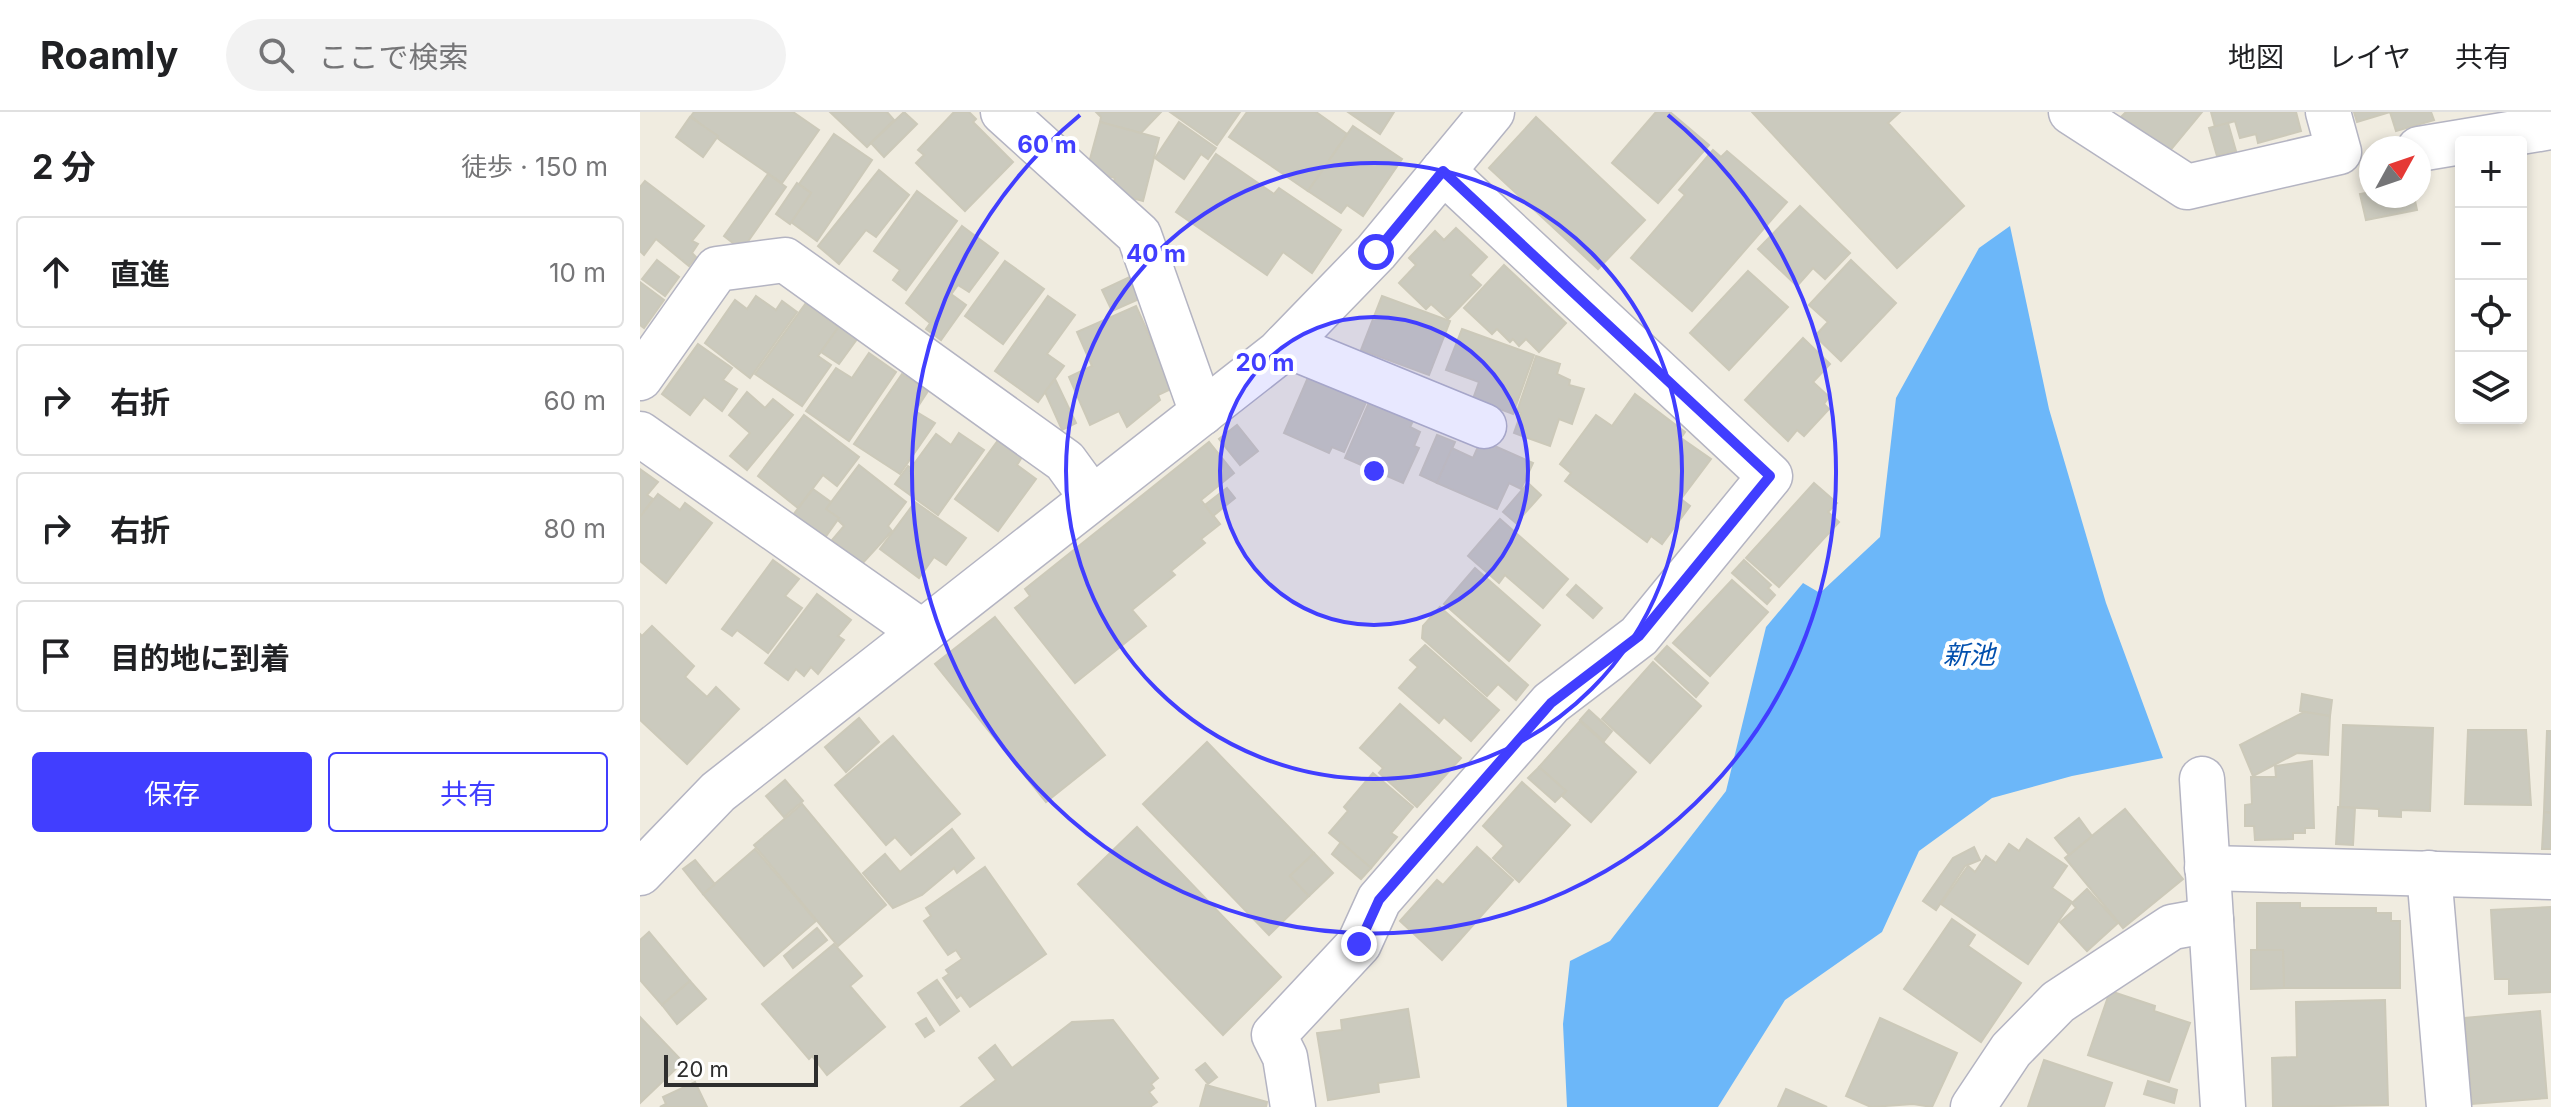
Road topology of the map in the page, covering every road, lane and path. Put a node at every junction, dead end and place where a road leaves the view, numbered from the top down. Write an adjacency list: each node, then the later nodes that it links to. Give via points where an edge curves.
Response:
1 (1003, 112): 10 (street, via 1139,235)
2 (1492, 112): 7 (street)
3 (2071, 112): 5 (street, via 2187,187)
4 (2551, 127): 6 (street)
5 (2346, 141)
6 (2431, 147)
7 (1443, 171): 8 (street, via 1376,252); 21 (street, via 1770,476 1639,636 1551,703 1379,900 1359,944 1274,1035 1285,1057)
8 (1286, 345): 10 (street); 11 (street)
9 (640, 378): 13 (street, via 717,269 785,260 1065,461)
10 (1202, 413): 13 (street)
11 (1484, 426)
12 (640, 434): 14 (street)
13 (1092, 498): 14 (street)
14 (922, 632): 17 (street, via 718,792)
15 (2202, 779): 16 (street)
16 (2207, 868): 18 (street); 20 (street)
17 (640, 873)
18 (2429, 873): 19 (street); 24 (street)
19 (2551, 877)
20 (2211, 920): 22 (street, via 2172,927 2058,1002 2011,1050); 23 (street)
21 (1293, 1107)
22 (1973, 1107)
23 (2223, 1107)
24 (2449, 1107)

